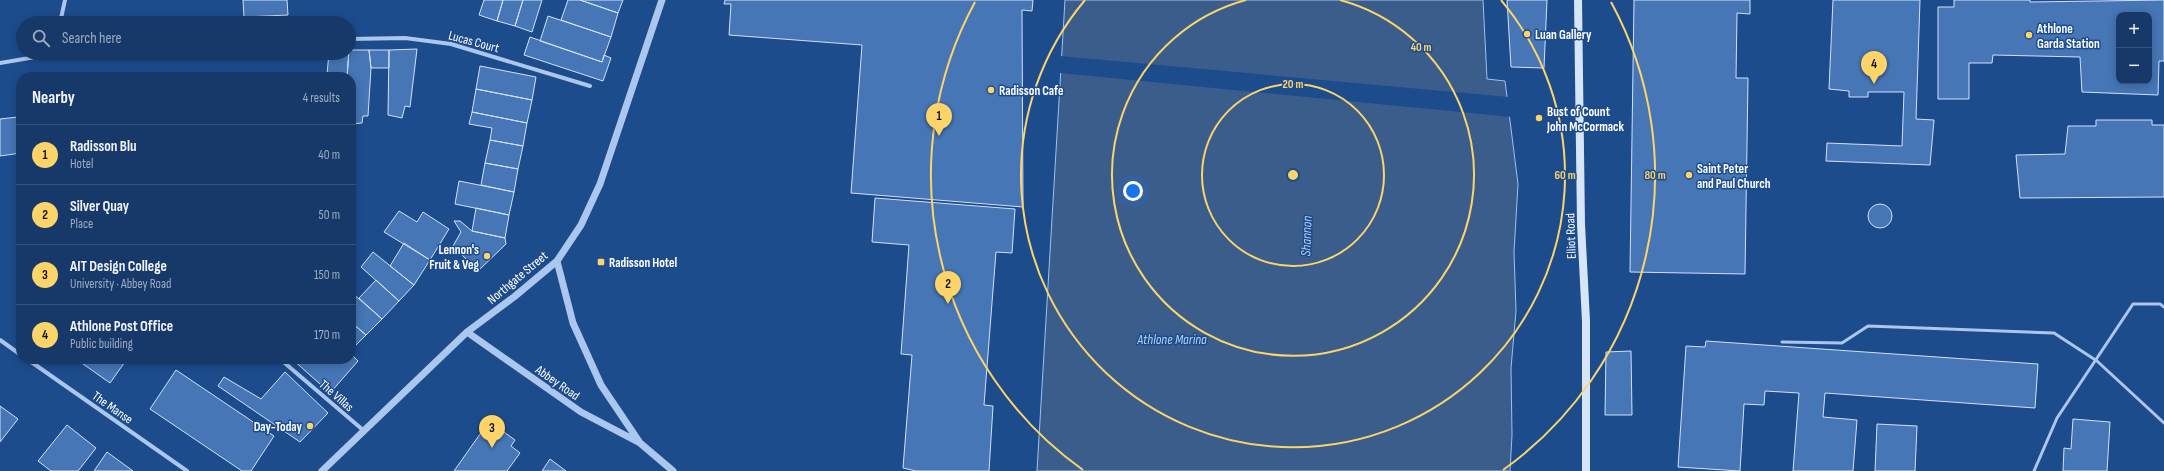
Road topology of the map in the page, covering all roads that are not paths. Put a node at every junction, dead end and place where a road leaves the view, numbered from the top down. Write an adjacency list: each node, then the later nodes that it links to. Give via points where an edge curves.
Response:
1 (65, 0): 4 (street)
2 (662, 0): 9 (street, Northgate Street, via 600,184 581,225)
3 (1578, 0): 24 (main road, Elliot Road, via 1581,224 1586,321)
4 (62, 16)
5 (356, 39): 8 (street, Lucas Court, via 405,38 451,44)
6 (18, 60): 7 (street)
7 (0, 63)
8 (590, 86)
9 (557, 261): 11 (street, Northgate Street); 20 (street, Abbey Road, via 573,323 601,385)
10 (2164, 306): 15 (lane, via 2133,304)
11 (467, 332): 19 (street, Northgate Street); 20 (street, Abbey Road, via 581,412)
12 (0, 340): 14 (street)
13 (1782, 342): 15 (lane, via 1842,343 1868,326 2054,333)
14 (16, 351)
15 (2097, 361): 18 (lane); 25 (lane, via 2057,418)
16 (34, 364): 21 (street, The Manse)
17 (286, 364): 19 (street, The Villas)
18 (2164, 423)
19 (363, 430): 22 (street, Northgate Street)
20 (640, 443): 23 (street, Abbey Road)
21 (187, 471)
22 (322, 471)
23 (673, 471)
24 (1586, 471)
25 (2034, 471)

